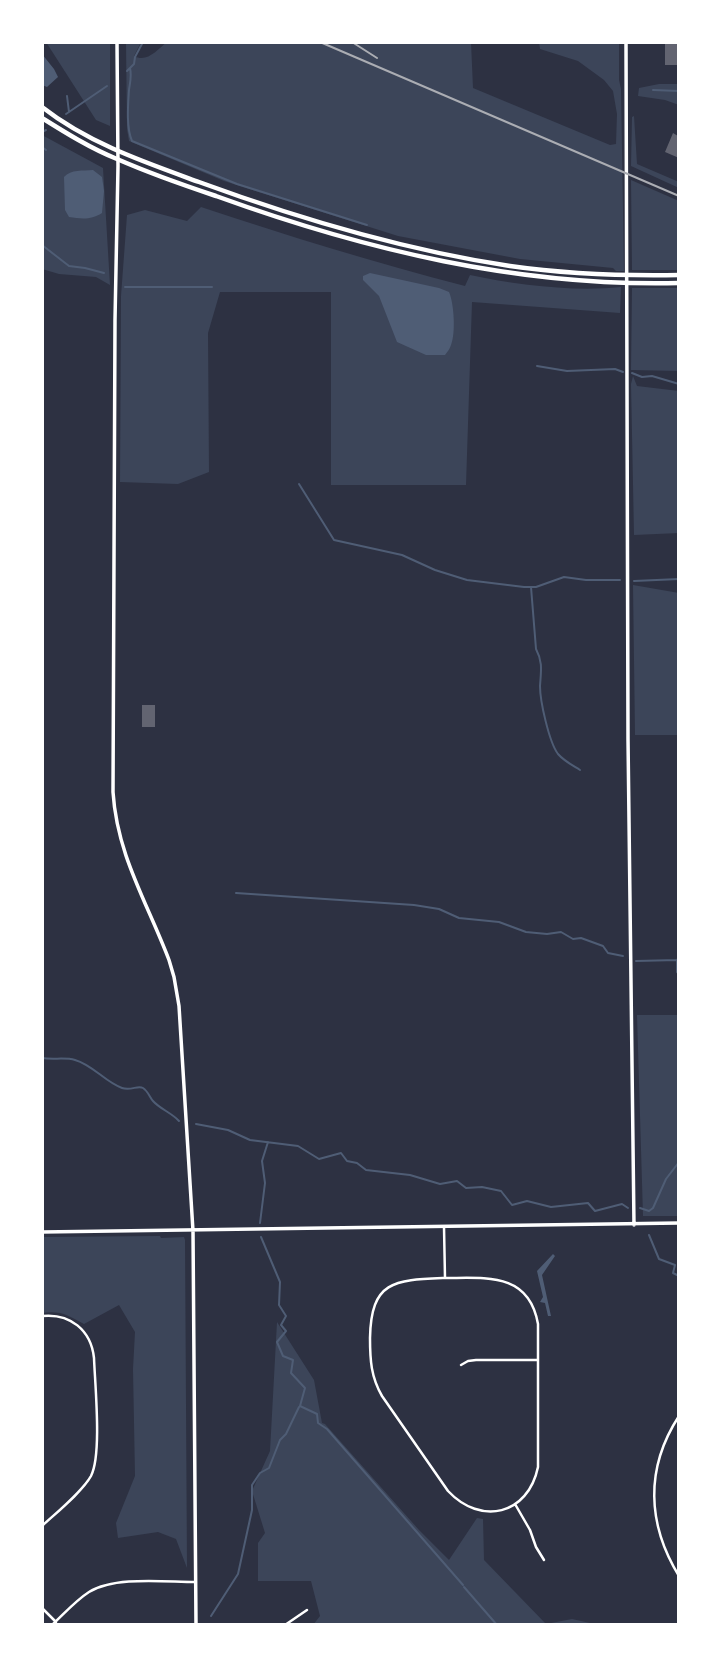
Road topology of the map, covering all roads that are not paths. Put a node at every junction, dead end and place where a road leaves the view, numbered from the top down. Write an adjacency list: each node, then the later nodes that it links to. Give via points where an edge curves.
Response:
1 (117, 42): 5 (street)
2 (626, 42): 10 (street)
3 (42, 107): 5 (highway)
4 (42, 118): 6 (highway)
5 (118, 152): 6 (street); 7 (highway, via 221,190 406,246 511,266)
6 (118, 160): 8 (highway, via 264,214 411,255 544,277); 12 (street, via 114,806 123,848 178,993)
7 (679, 275)
8 (679, 283)
9 (679, 1223): 10 (street)
10 (634, 1225): 11 (street)
11 (444, 1227): 12 (street); 14 (street)
12 (193, 1231): 13 (street); 23 (street)
13 (42, 1232)
14 (445, 1278): 16 (street, via 498,1279 523,1292 537,1317); 19 (street, via 402,1281 378,1298 370,1319 373,1378 447,1492 481,1511)
15 (42, 1316): 20 (street, via 73,1321 92,1344 97,1448 86,1484)
16 (538, 1360): 17 (street, via 476,1360); 19 (street, via 538,1467 532,1485)
17 (461, 1365)
18 (679, 1416): 22 (street, via 663,1446 654,1483 663,1547)
19 (515, 1504): 21 (street)
20 (42, 1526)
21 (544, 1560)
22 (679, 1576)
23 (196, 1581): 26 (street, via 104,1585 86,1594); 27 (street)
24 (42, 1608): 26 (street)
25 (306, 1610): 28 (street)
26 (54, 1623)
27 (196, 1625)
28 (285, 1625)

